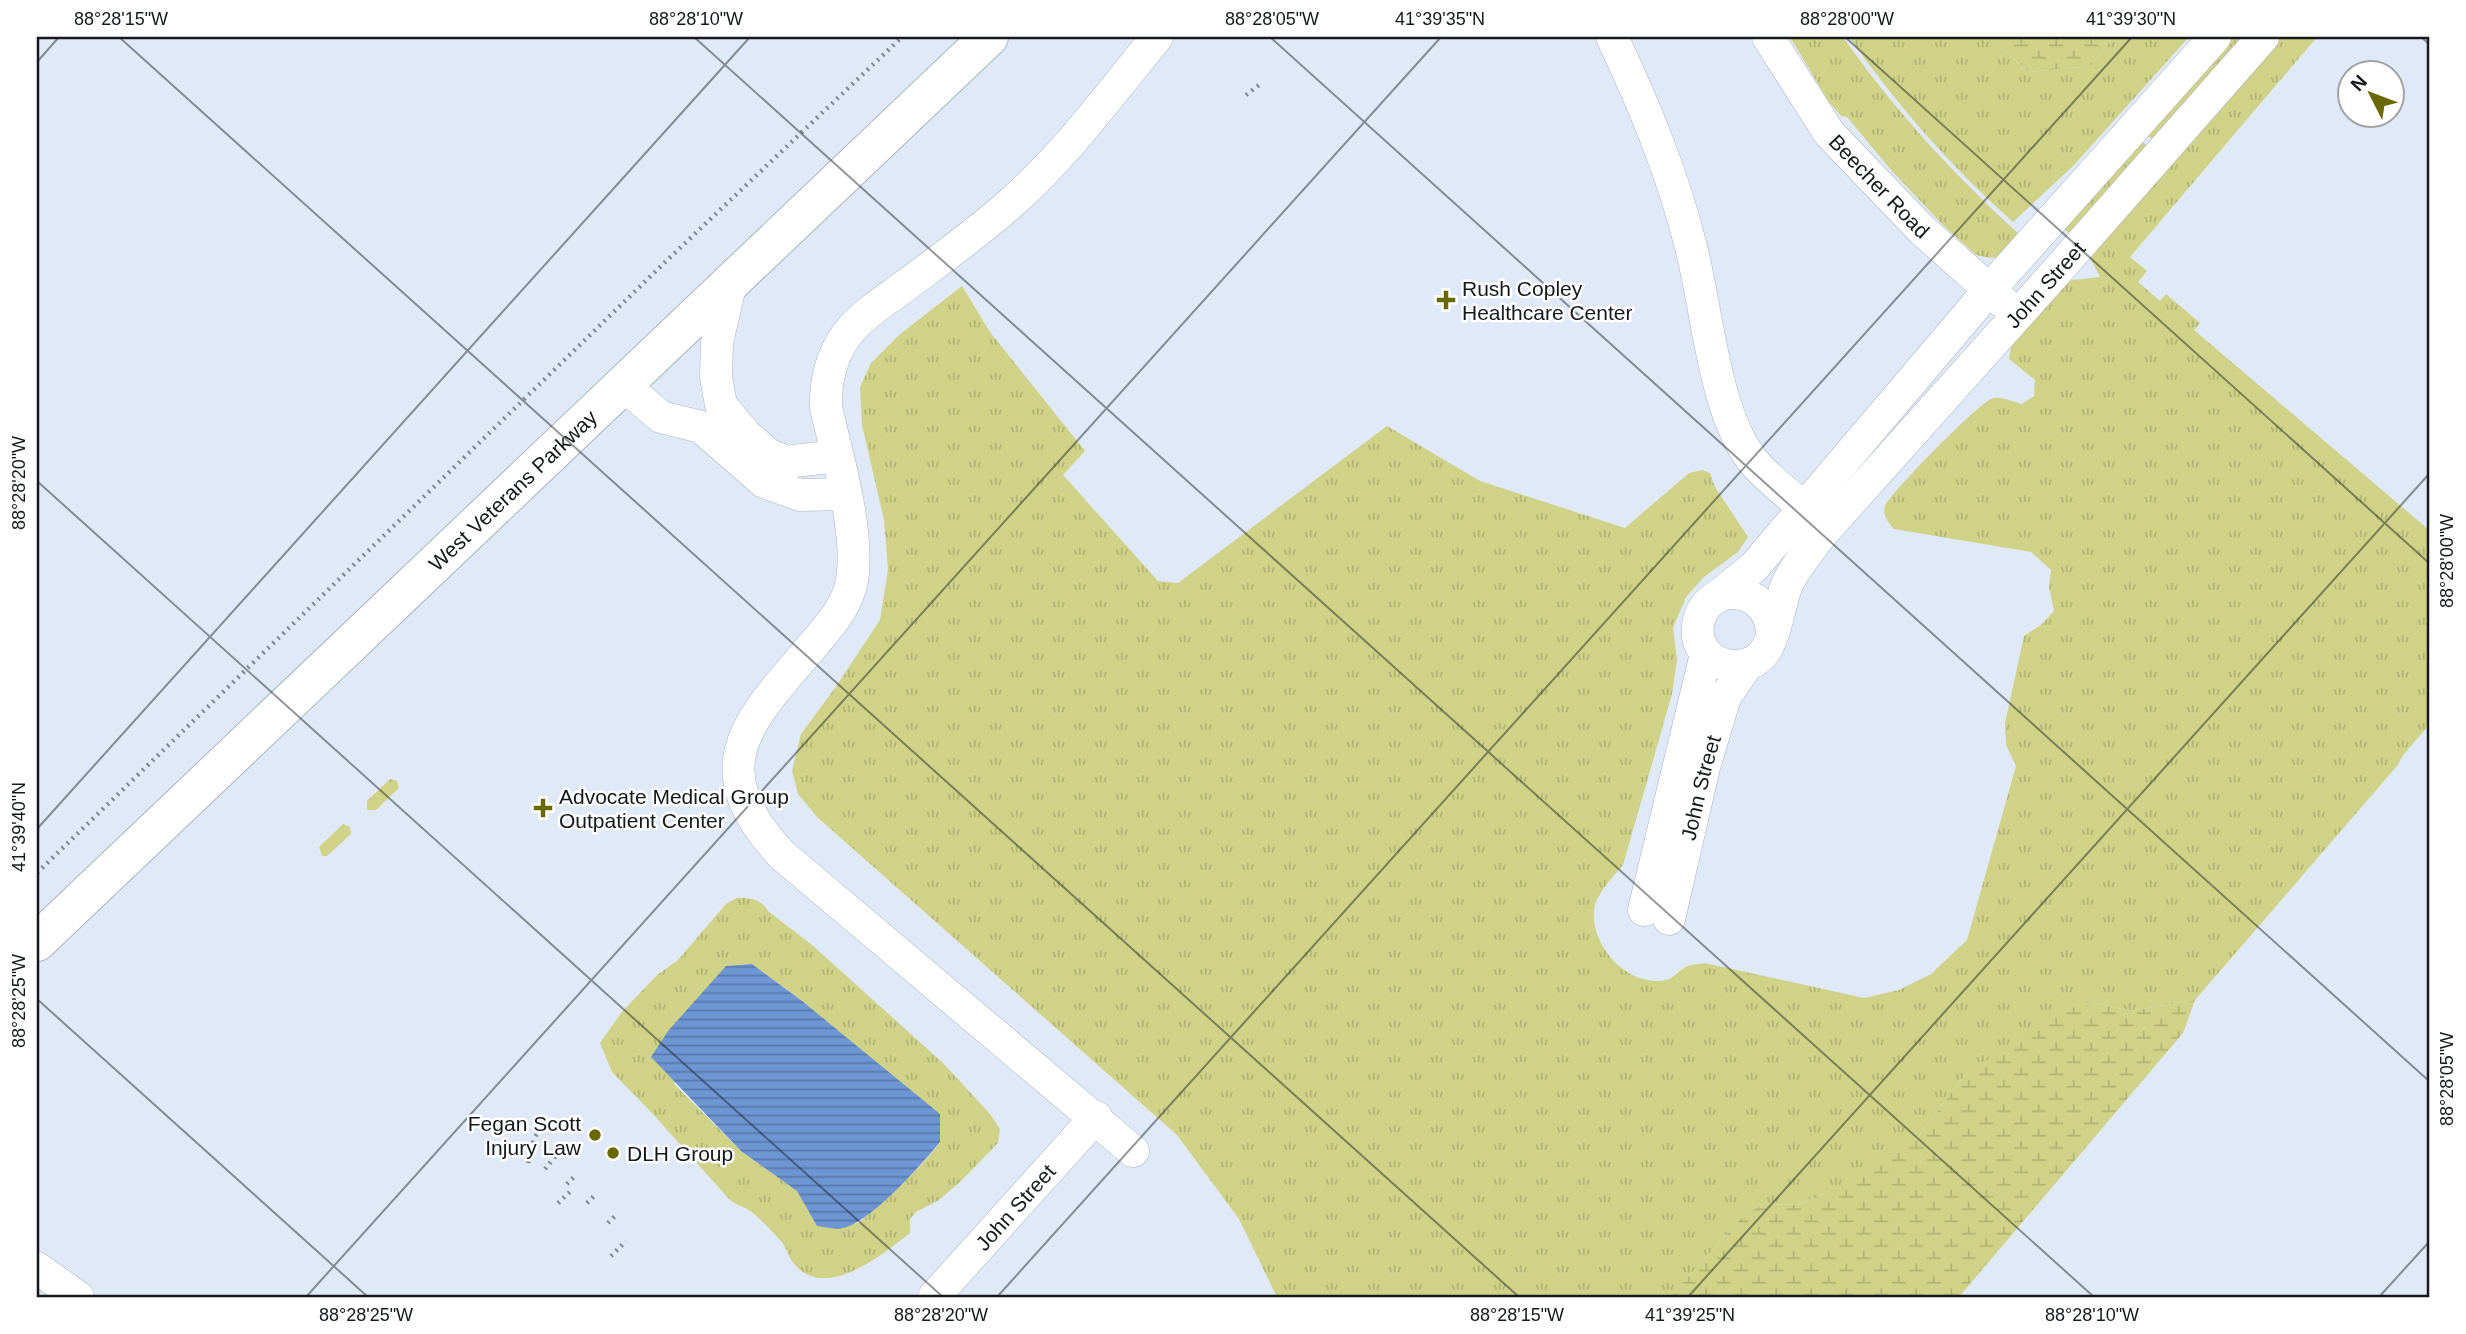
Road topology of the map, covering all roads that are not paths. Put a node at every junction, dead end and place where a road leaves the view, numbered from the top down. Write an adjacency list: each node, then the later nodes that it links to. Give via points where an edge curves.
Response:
1 (989, 37): 7 (main road, West Veterans Parkway)
2 (1157, 37): 11 (street, via 1065,149 1012,202 849,332 836,350 826,392)
3 (1612, 37): 13 (street, via 1644,104 1669,175 1737,434 1753,461)
4 (1768, 37): 8 (street, Beecher Road, via 1829,134 1922,230)
5 (2215, 37): 8 (street, John Street)
6 (2263, 37): 9 (street, John Street)
7 (731, 282): 10 (main road, West Veterans Parkway); 11 (street, via 717,342 721,405 746,435 786,463)
8 (1989, 290): 9 (street, Beecher Road); 13 (street, John Street)
9 (2018, 314): 13 (street, John Street)
10 (622, 384): 12 (street, via 661,417 701,427 764,482 800,495); 18 (main road, West Veterans Parkway)
11 (837, 456): 12 (street)
12 (845, 494): 19 (street, via 852,582 844,606 759,708 745,734 739,785 747,810 782,855)
13 (1816, 517): 14 (street, John Street); 15 (street, John Street)
14 (1711, 601): 15 (street, via 1729,593 1756,599 1768,613); 16 (street, via 1698,626)
15 (1772, 632): 17 (street, via 1759,658)
16 (1706, 654): 17 (street, via 1732,667); 17 (street, John Street, via 1657,915 1725,697)
17 (1747, 665)
18 (37, 942)
19 (1096, 1118): 20 (street); 22 (street, John Street)
20 (1133, 1151)
21 (37, 1268): 23 (street)
22 (943, 1295)
23 (78, 1297)

